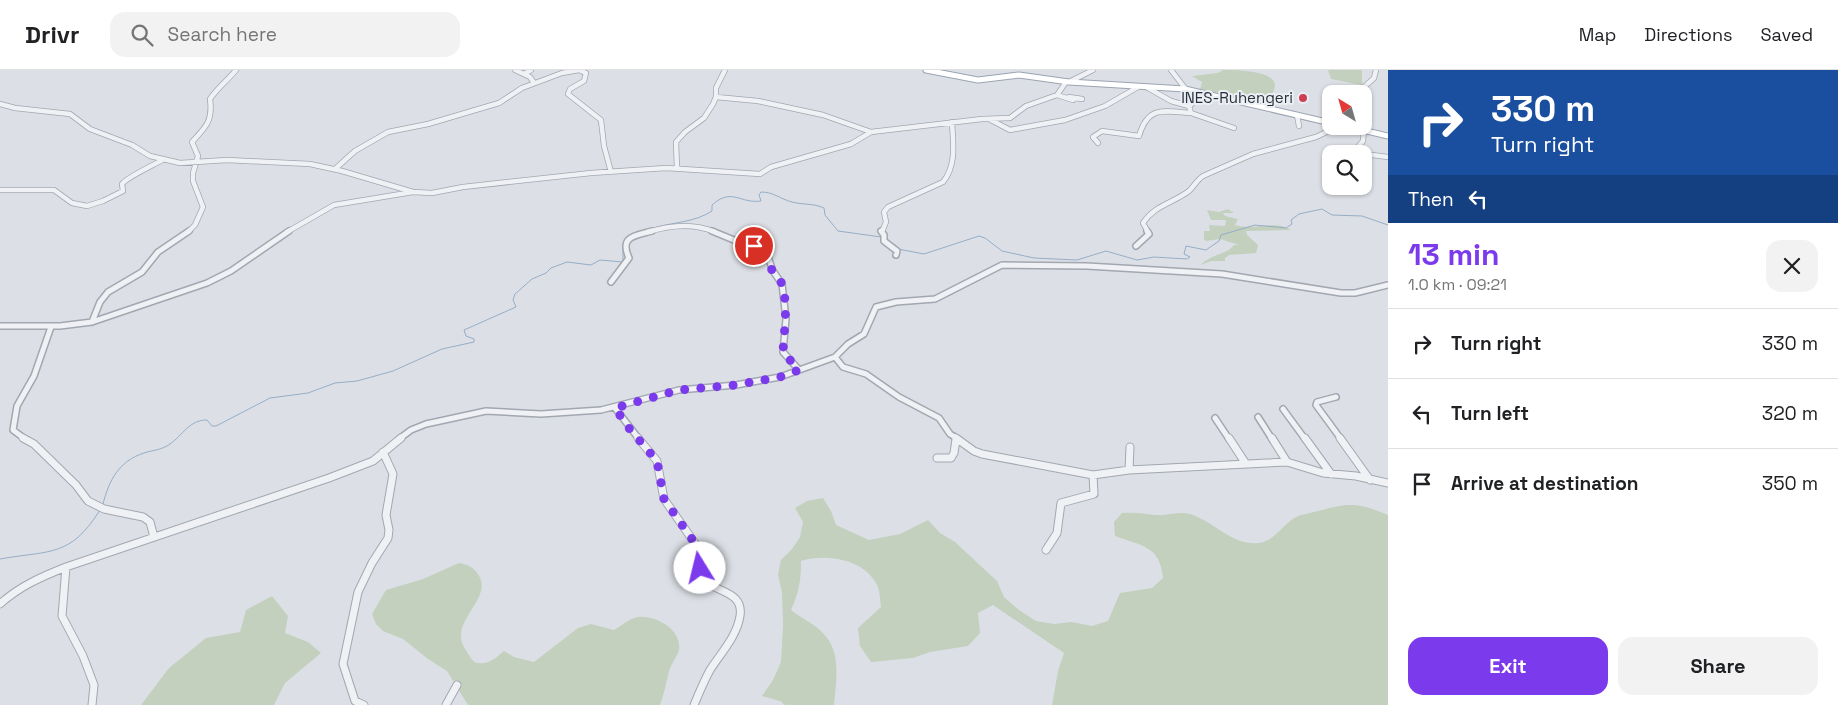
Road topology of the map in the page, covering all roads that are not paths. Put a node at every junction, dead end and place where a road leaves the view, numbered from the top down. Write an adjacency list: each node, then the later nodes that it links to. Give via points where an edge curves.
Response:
1 (236, 70): 39 (street, via 224,85 215,90 210,100 212,113 207,126 192,142 198,156)
2 (515, 70): 10 (street)
3 (531, 70): 10 (street)
4 (579, 70): 12 (street); 42 (street, via 586,73 584,80 568,94 601,120)
5 (725, 70): 18 (street, via 716,88)
6 (926, 70): 11 (main road, via 978,80 1020,74)
7 (1093, 70): 11 (street)
8 (1171, 70): 16 (street)
9 (1376, 70): 13 (street, via 1374,78)
10 (524, 74): 12 (street)
11 (1067, 82): 14 (main road); 17 (street)
12 (534, 83): 41 (street, via 499,103 382,134)
13 (1366, 85)
14 (1138, 88): 15 (main road); 26 (street, via 1105,106 1065,120 1010,130)
15 (1148, 88): 16 (main road); 23 (street, via 1171,101)
16 (1185, 89): 23 (street, via 1192,104); 25 (main road)
17 (1057, 95): 19 (street); 26 (street, via 1026,106 1010,118)
18 (716, 97): 31 (street, via 758,101 823,115); 40 (street, via 704,118 676,142)
19 (1066, 97): 20 (street); 21 (street)
20 (1082, 99)
21 (1073, 100)
22 (0, 104): 38 (street, via 70,114 90,129)
23 (1189, 106): 24 (street)
24 (1191, 113): 30 (street); 35 (street, via 1158,111 1143,122 1139,136 1102,130 1093,137)
25 (1297, 115): 27 (main road); 29 (street)
26 (990, 119): 28 (street)
27 (1322, 121)
28 (952, 122): 31 (street); 46 (street, via 952,157 948,177 884,210 886,222 881,231 884,241 897,251)
29 (1299, 126)
30 (1234, 128)
31 (871, 132): 40 (street, via 851,144 771,167 760,174)
32 (1372, 132): 34 (main road)
33 (1322, 134): 45 (street, via 1253,154 1203,176 1190,190 1149,214 1143,223 1149,234)
34 (1388, 136)
35 (1098, 143)
36 (1372, 155): 37 (street)
37 (1388, 156)
38 (164, 159): 39 (street); 43 (street, via 125,180 123,191 93,205 76,206 54,190)
39 (196, 162): 41 (street, via 282,162); 49 (street, via 193,181 203,207 196,224 187,234 158,252 144,272 112,288 98,303)
40 (677, 168): 42 (street)
41 (335, 169): 44 (street)
42 (611, 172): 44 (street, via 432,193)
43 (0, 190)
44 (412, 192): 49 (street, via 334,205 231,271 206,283)
45 (1136, 246)
46 (896, 255)
47 (610, 282): 53 (street, via 629,258 626,242 662,226 703,227 754,246 768,257 773,272 781,281 786,319 783,352)
48 (1388, 286): 52 (street, via 1341,293 1250,277 1145,268 1043,264 1000,266 935,299 876,307 864,334)
49 (92, 322): 51 (street)
50 (0, 326): 51 (street)
51 (51, 326): 70 (street, via 33,377 18,400 13,414 13,430 34,444 88,501 101,508 143,517 150,522)
52 (835, 357): 53 (street); 59 (street, via 843,367 866,374 898,397 939,418)
53 (799, 370): 55 (street, via 736,385 679,390)
54 (1336, 397): 68 (street, via 1316,405)
55 (615, 408): 61 (street, via 541,414 486,411 426,424 411,430); 78 (street, via 657,461 664,499 701,552 699,572 702,579 736,598 739,603 736,630 710,671)
56 (1283, 409): 66 (street)
57 (1258, 417): 63 (street)
58 (1215, 418): 64 (street)
59 (956, 439): 62 (street, via 951,458); 67 (street, via 977,452)
60 (1130, 447): 65 (street)
61 (383, 452): 70 (street, via 373,461 329,478); 76 (street, via 394,474 386,515 388,538 358,592 342,667 355,701)
62 (937, 458)
63 (1287, 462): 64 (street); 66 (street)
64 (1246, 464): 65 (street)
65 (1129, 470): 67 (street)
66 (1331, 474): 68 (street)
67 (1093, 475): 71 (street, via 1094,494 1061,503 1057,533)
68 (1370, 480): 69 (street)
69 (1388, 483)
70 (154, 537): 72 (street)
71 (1046, 550)
72 (66, 567): 73 (street, via 30,582); 75 (street, via 62,616 94,685)
73 (0, 604)
74 (457, 685): 77 (street)
75 (92, 705)
76 (364, 705)
77 (446, 705)
78 (694, 705)

